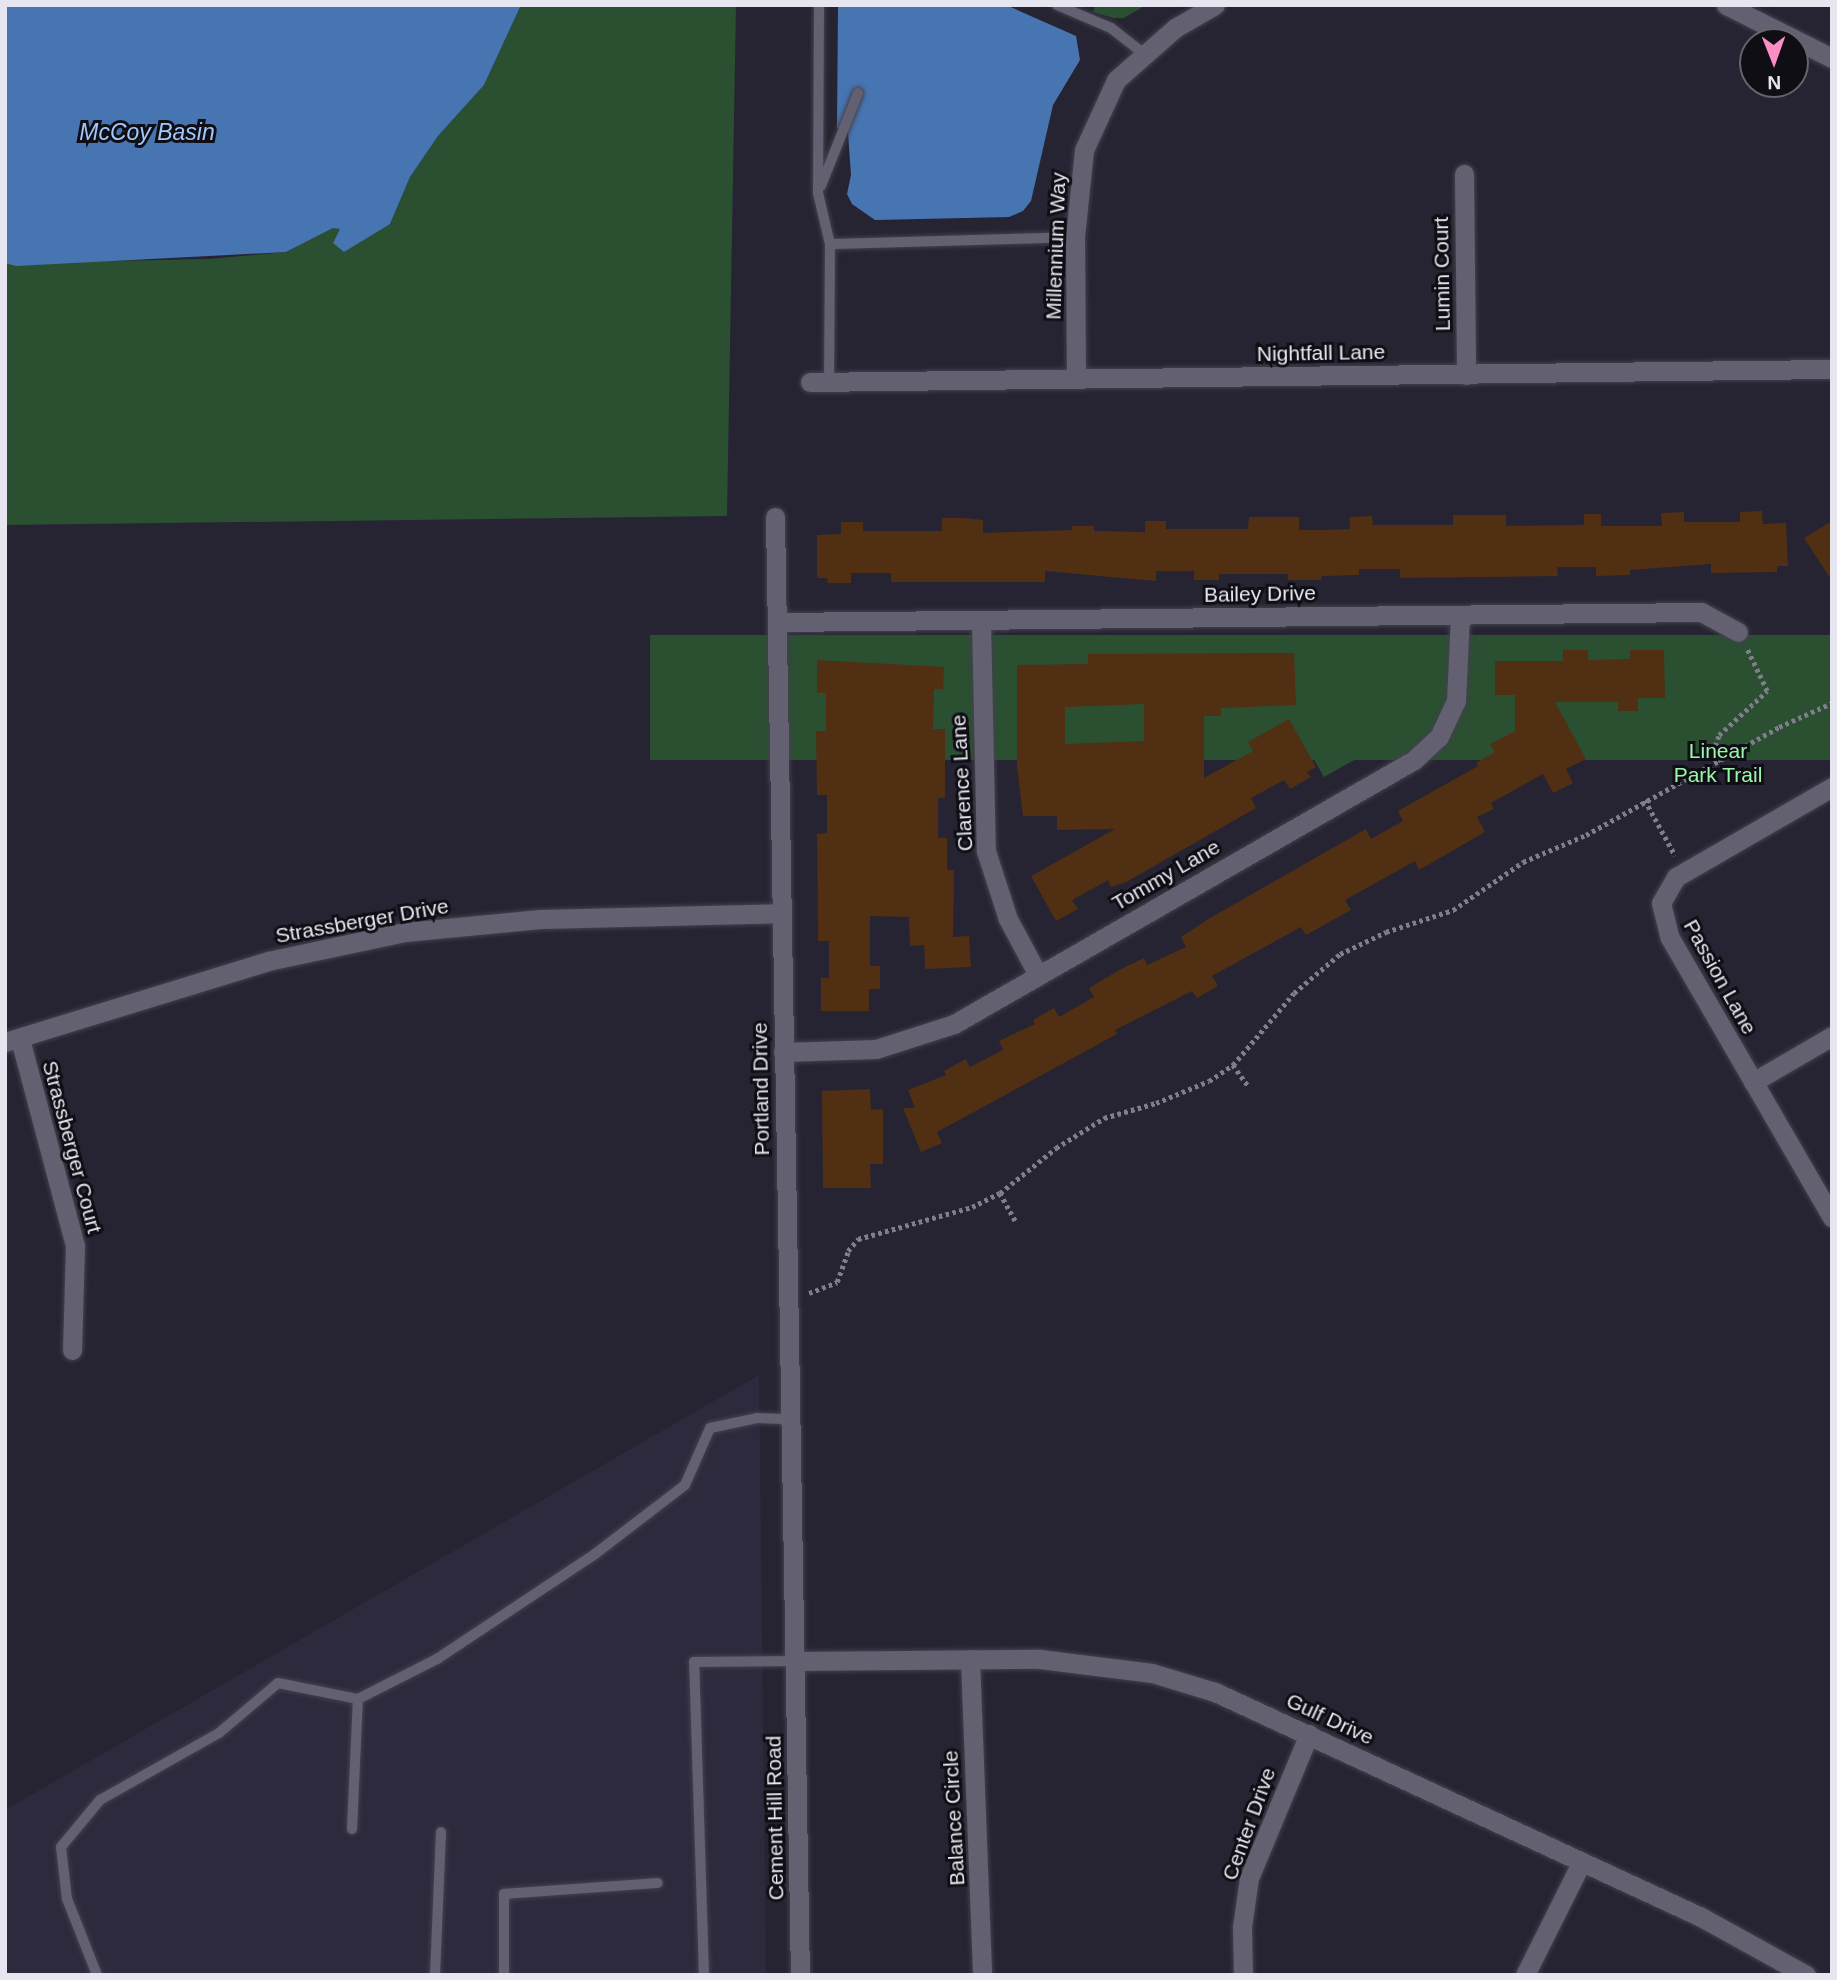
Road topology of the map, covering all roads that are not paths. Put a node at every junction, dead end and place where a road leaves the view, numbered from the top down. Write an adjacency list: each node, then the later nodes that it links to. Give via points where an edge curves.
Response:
1 (819, 5): 9 (lane)
2 (1057, 5): 5 (lane, via 1111,28)
3 (1215, 5): 5 (street, Millennium Way)
4 (1726, 5): 6 (street)
5 (1143, 53): 10 (street, Millennium Way, via 1116,80 1084,150)
6 (1832, 58)
7 (859, 93): 9 (lane)
8 (1464, 174): 13 (street, Lumin Court)
9 (818, 193): 11 (lane)
10 (1075, 237): 11 (lane); 14 (street, Millennium Way)
11 (830, 244): 15 (lane)
12 (1832, 369): 13 (street, Nightfall Lane)
13 (1466, 374): 14 (street, Nightfall Lane)
14 (1076, 379): 15 (street, Nightfall Lane)
15 (820, 382)
16 (775, 517): 19 (street, Portland Drive)
17 (1460, 615): 18 (street, Bailey Drive); 20 (street, Bailey Drive, via 1700,612); 23 (street, Tommy Lane, via 1456,701 1428,749)
18 (981, 620): 19 (street, Bailey Drive); 23 (street, Clarence Lane, via 986,851 1008,919)
19 (778, 622): 22 (street, Portland Drive)
20 (1738, 632)
21 (1832, 787): 27 (street, Passion Lane, via 1685,872 1664,892 1662,916)
22 (781, 913): 25 (street, Strassberger Drive, via 540,919 405,932 268,961); 26 (street, Portland Drive)
23 (1038, 975): 26 (street, Tommy Lane, via 954,1024 897,1046)
24 (1832, 1036): 27 (street)
25 (13, 1040): 29 (street, Strassberger Court, via 75,1245)
26 (783, 1052): 30 (street, Portland Drive)
27 (1753, 1082): 28 (street, Passion Lane)
28 (1832, 1217)
29 (72, 1350)
30 (790, 1419): 32 (street, Portland Drive); 33 (lane, via 757,1418 710,1428 685,1485 595,1554 437,1659)
31 (970, 1659): 32 (street, Gulf Drive); 34 (street, Gulf Drive, via 1040,1658 1152,1673 1215,1692); 44 (street, Balance Circle)
32 (795, 1661): 42 (lane, via 694,1662); 43 (street, Cement Hill Road)
33 (358, 1699): 35 (lane); 39 (lane, via 278,1683 219,1733 100,1800 61,1847 67,1899)
34 (1310, 1734): 37 (street, Gulf Drive); 45 (street, Center Drive, via 1249,1878 1242,1927)
35 (352, 1829)
36 (441, 1832): 40 (lane)
37 (1581, 1863): 46 (street); 47 (street, Gulf Drive, via 1701,1917)
38 (658, 1883): 41 (lane, via 504,1894)
39 (97, 1975)
40 (435, 1975)
41 (504, 1975)
42 (704, 1975)
43 (800, 1975)
44 (982, 1975)
45 (1243, 1975)
46 (1525, 1975)
47 (1806, 1975)

